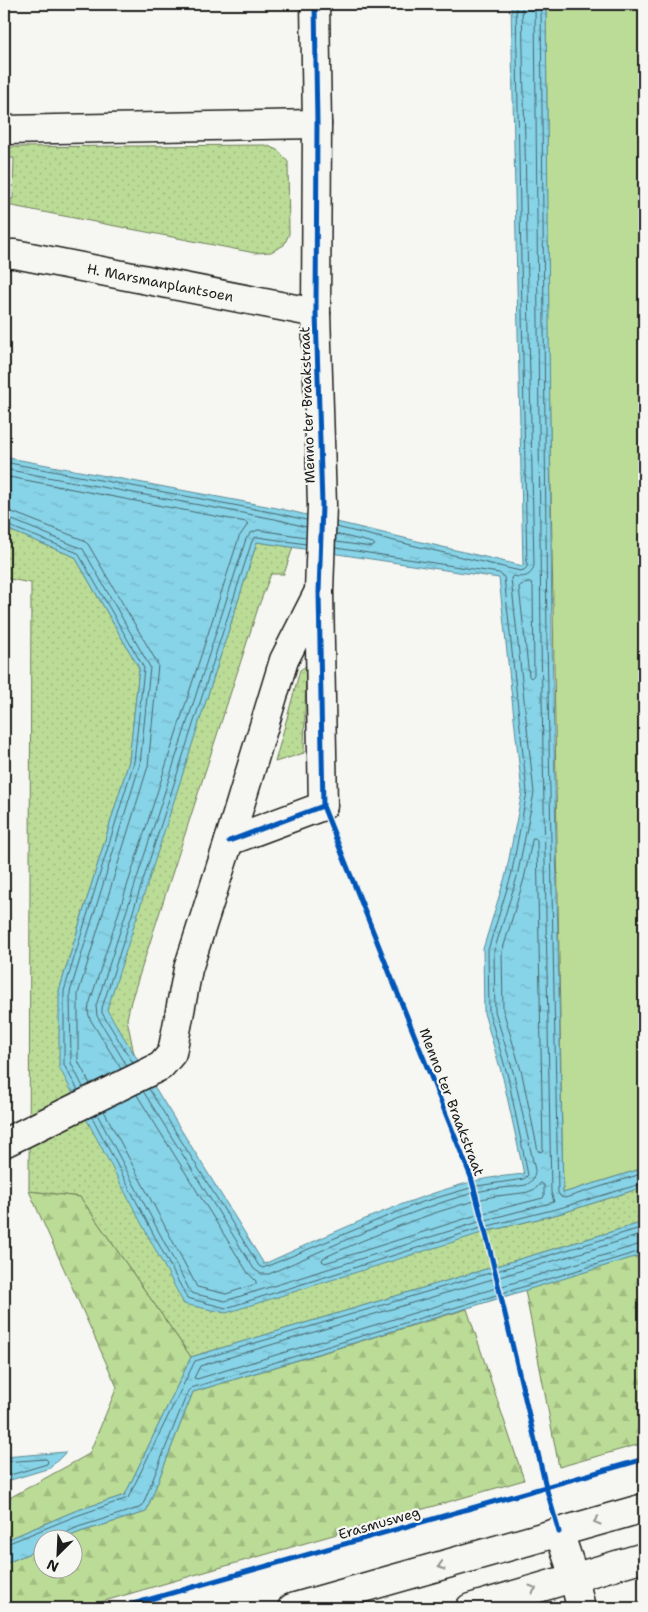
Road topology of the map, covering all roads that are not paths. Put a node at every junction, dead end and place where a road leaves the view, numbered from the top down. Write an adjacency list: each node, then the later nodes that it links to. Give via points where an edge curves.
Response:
1 (315, 4): 2 (street, Menno ter Braakstraat)
2 (317, 124): 3 (street); 5 (street, Menno ter Braakstraat)
3 (4, 130)
4 (4, 254): 5 (street, H. Marsmanplantsoen)
5 (316, 313): 6 (street, Menno ter Braakstraat, via 322,505)
6 (319, 583): 7 (street, Menno ter Braakstraat, via 284,660); 7 (street, Menno ter Braakstraat, via 323,806)
7 (229, 842): 8 (street, Menno ter Braakstraat, via 188,969 172,1053 161,1066)
8 (4, 1144)
9 (644, 1508): 10 (street, one-way to 10)
10 (559, 1532): 12 (street); 13 (street, one-way to 13)
11 (644, 1557): 12 (street)
12 (574, 1577): 14 (street, one-way to 12); 15 (street)
13 (292, 1608)
14 (470, 1608)
15 (581, 1608)

